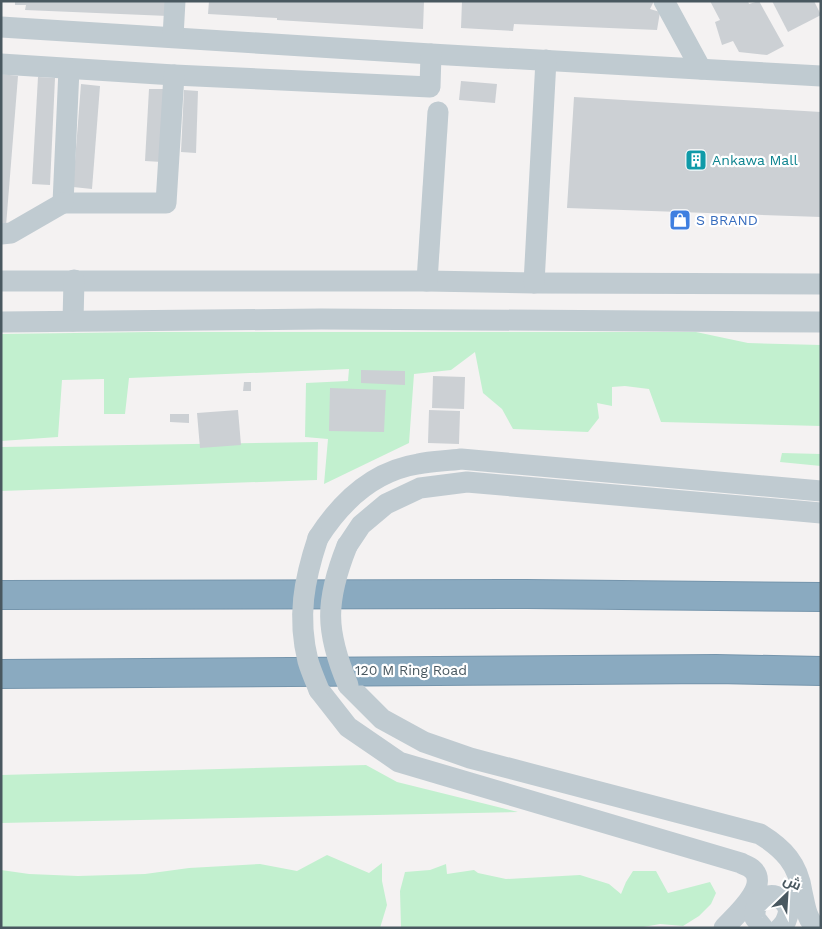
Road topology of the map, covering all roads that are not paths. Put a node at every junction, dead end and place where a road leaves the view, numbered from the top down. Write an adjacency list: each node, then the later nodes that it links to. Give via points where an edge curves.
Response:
1 (175, 1): 4 (street)
2 (664, 1): 8 (street)
3 (1, 27): 4 (street)
4 (173, 37): 5 (street)
5 (432, 54): 6 (street); 10 (street, via 430,87)
6 (546, 60): 8 (street); 18 (street)
7 (1, 64): 9 (street)
8 (701, 68): 11 (street)
9 (69, 69): 10 (street); 13 (street)
10 (174, 75): 13 (street, via 166,203)
11 (821, 76)
12 (438, 112): 17 (street)
13 (63, 202): 14 (street, via 11,233)
14 (1, 234)
15 (74, 280): 16 (street); 17 (street); 20 (street)
16 (1, 281)
17 (427, 281): 18 (street)
18 (534, 283): 19 (street)
19 (821, 284)
20 (73, 321): 21 (street); 22 (street)
21 (1, 322)
22 (821, 322)
23 (821, 491): 30 (street, bridge, via 461,459 417,464 382,474 347,500 318,538 303,598 303,630 308,660 319,690 348,727 399,762 741,863 753,869)
24 (821, 513): 29 (street, bridge, via 467,482 420,488 386,504 361,525 347,546 336,573 330,601 336,658 348,685 382,719 424,742 470,758 760,834 789,857)
25 (1, 595): 26 (highway)
26 (821, 597)
27 (821, 671): 28 (highway, 120 M Ring Road, via 716,668)
28 (1, 674)
29 (802, 891): 31 (street); 34 (street, via 804,908)
30 (758, 895): 31 (street, via 783,900); 32 (street, via 752,897); 33 (street, via 755,918)
31 (785, 920)
32 (724, 928)
33 (763, 928)
34 (816, 928)

